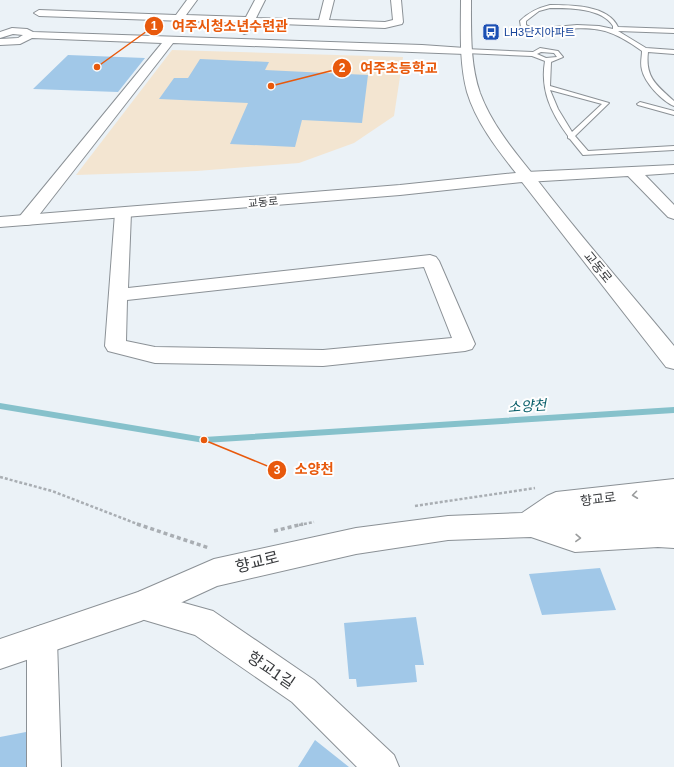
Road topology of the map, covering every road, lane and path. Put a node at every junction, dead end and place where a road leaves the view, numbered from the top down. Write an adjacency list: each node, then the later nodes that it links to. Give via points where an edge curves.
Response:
1 (192, 0): 10 (street)
2 (260, 0): 11 (street)
3 (329, 0): 12 (street)
4 (396, 0): 12 (street, via 398,22 385,25)
5 (466, 0): 23 (street, 교동로)
6 (50, 4): 9 (street)
7 (120, 5): 8 (street)
8 (110, 16): 9 (street); 10 (street)
9 (34, 18): 14 (street)
10 (179, 18): 11 (street)
11 (249, 20): 12 (street); 20 (street)
12 (323, 22)
13 (616, 30): 15 (lane); 16 (lane, via 570,26); 16 (lane, via 614,22 609,17 592,11 559,6 535,11 523,21 523,26); 22 (lane)
14 (17, 31): 17 (street); 18 (street)
15 (674, 31)
16 (537, 33): 21 (lane)
17 (30, 35): 18 (street, via 20,41); 19 (street)
18 (1, 39)
19 (170, 40): 20 (street); 38 (street)
20 (239, 42): 23 (street)
21 (538, 45): 25 (lane); 26 (lane, via 560,55 559,58)
22 (645, 50): 24 (lane); 29 (lane, via 645,71)
23 (466, 51): 25 (lane); 35 (street, 교동로, via 474,94 498,138)
24 (674, 52)
25 (534, 54): 26 (lane)
26 (548, 60): 27 (lane)
27 (548, 87): 31 (lane, via 549,97); 31 (lane, via 606,103)
28 (640, 104): 30 (lane)
29 (674, 104)
30 (674, 113)
31 (570, 137): 32 (lane, via 586,153)
32 (674, 148)
33 (674, 169): 34 (street)
34 (633, 172): 35 (street); 37 (street)
35 (526, 177): 36 (street, 교동로); 41 (street, 교동로)
36 (124, 213): 38 (street, 교동로); 40 (street)
37 (674, 214)
38 (26, 220): 39 (street, 교동로)
39 (0, 222)
40 (118, 295): 40 (street, via 430,261 465,344 324,358 155,355 115,346)
41 (671, 353)
42 (0, 478): 51 (path, via 20,481 138,525 209,548)
43 (541, 487): 45 (path)
44 (674, 490): 48 (street, 향교로, one-way to 48, via 556,504)
45 (409, 507)
46 (674, 512): 48 (street, 향교로)
47 (316, 522): 49 (path)
48 (527, 524): 50 (street, one-way to 50, via 575,539); 52 (street, 향교로, via 448,528 356,541 288,555 214,573)
49 (270, 532)
50 (674, 535)
51 (217, 546)
52 (141, 606): 53 (street, 향교로); 56 (street, 향교1길, via 202,622 303,692)
53 (42, 640): 54 (street, 향교로); 55 (street)
54 (0, 654)
55 (44, 767)
56 (382, 767)

